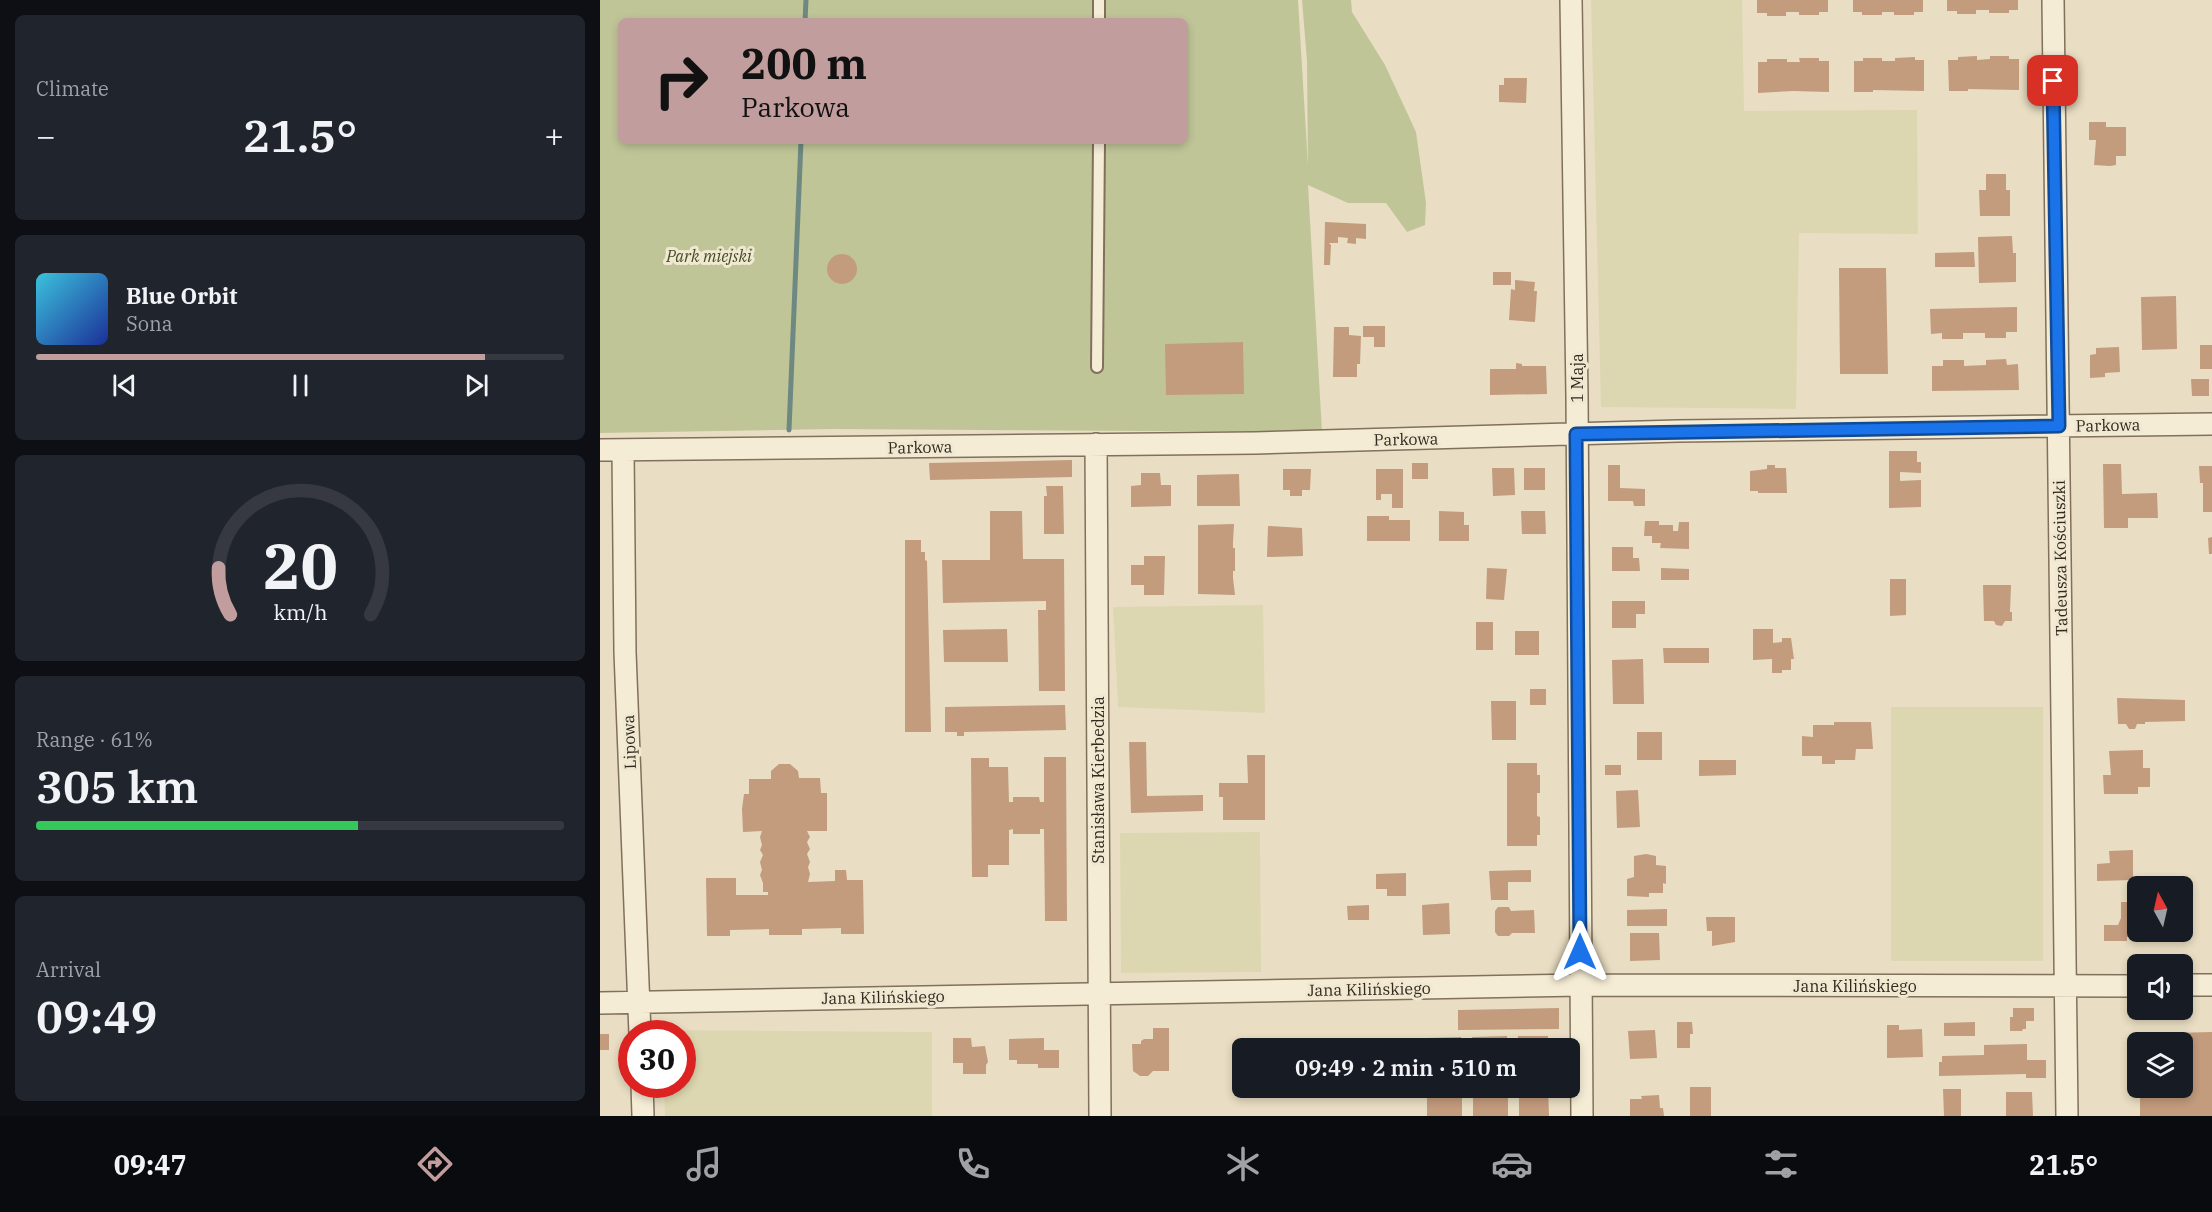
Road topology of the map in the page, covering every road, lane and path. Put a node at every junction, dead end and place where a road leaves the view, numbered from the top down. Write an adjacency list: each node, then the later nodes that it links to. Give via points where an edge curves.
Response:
1 (1099, 0): 4 (lane)
2 (1571, 0): 9 (street, 1 Maja)
3 (2053, 0): 8 (street, Tadeusza Kościuszki)
4 (1099, 18)
5 (1099, 144): 6 (lane)
6 (1097, 367)
7 (2212, 424): 8 (street, Parkowa)
8 (2059, 426): 9 (street, Parkowa); 17 (street, Tadeusza Kościuszki)
9 (1576, 434): 10 (street, Parkowa); 13 (street, 1 Maja)
10 (1096, 444): 12 (street, Parkowa); 18 (street, Stanisława Kierbedzia)
11 (600, 450): 12 (street, Parkowa)
12 (623, 450): 19 (street, Lipowa, via 625,652)
13 (1581, 985): 17 (street, Jana Kilińskiego); 18 (street, Jana Kilińskiego); 25 (street, 1 Maja)
14 (2193, 985): 15 (street)
15 (2212, 985)
16 (2127, 986): 17 (street, Jana Kilińskiego)
17 (2066, 987): 26 (street, Tadeusza Kościuszki)
18 (1100, 993): 19 (street, Jana Kilińskiego); 24 (street, Stanisława Kierbedzia)
19 (639, 1001): 20 (street, Jana Kilińskiego); 21 (street, Lipowa)
20 (600, 1003)
21 (640, 1020)
22 (642, 1098): 23 (street)
23 (643, 1116)
24 (1100, 1116)
25 (1582, 1116)
26 (2067, 1116)

